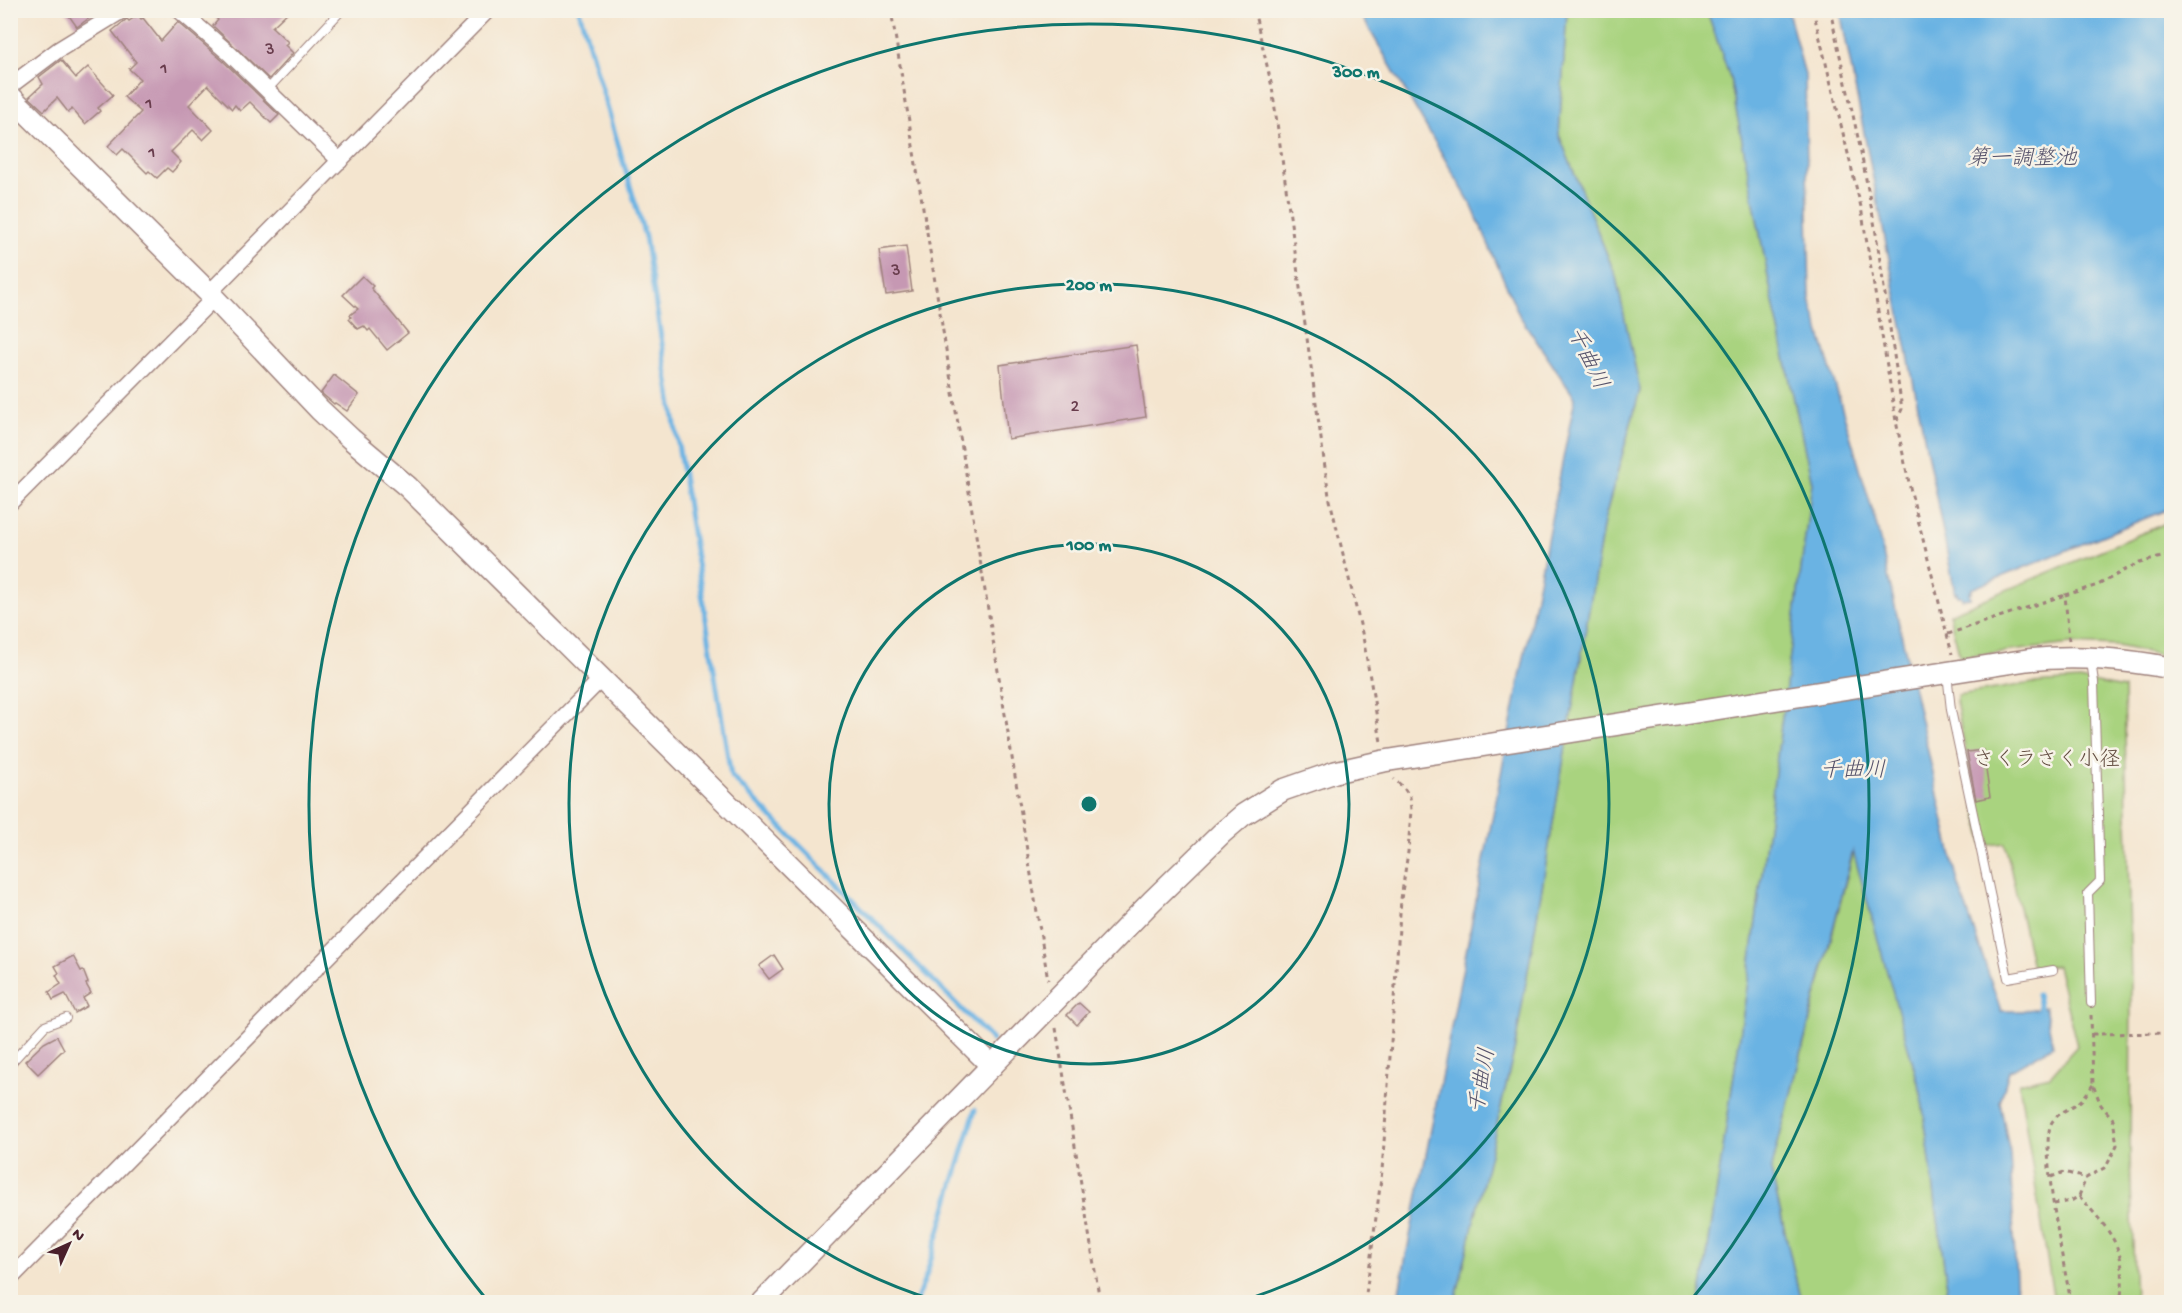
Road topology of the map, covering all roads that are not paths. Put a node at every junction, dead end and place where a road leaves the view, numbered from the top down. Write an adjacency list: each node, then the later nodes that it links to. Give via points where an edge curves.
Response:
1 (123, 10): 5 (street, via 58,50)
2 (179, 10): 6 (street)
3 (488, 10): 8 (street)
4 (339, 13): 6 (lane)
5 (10, 86)
6 (267, 90): 8 (street)
7 (10, 96): 9 (street)
8 (340, 161): 9 (street)
9 (211, 295): 10 (street, via 207,305); 14 (street, via 320,410 408,487)
10 (10, 503)
11 (2091, 657): 12 (street); 13 (street, via 2027,660); 16 (lane, via 2100,881 2088,893)
12 (2172, 668)
13 (1946, 672): 15 (lane, via 2008,978); 19 (street, via 1394,760 1283,790 1221,833)
14 (601, 679): 19 (street); 20 (street)
15 (2053, 970)
16 (2091, 1003)
17 (66, 1018): 18 (lane, via 45,1026)
18 (10, 1064)
19 (992, 1066): 21 (street)
20 (10, 1279)
21 (762, 1302)

